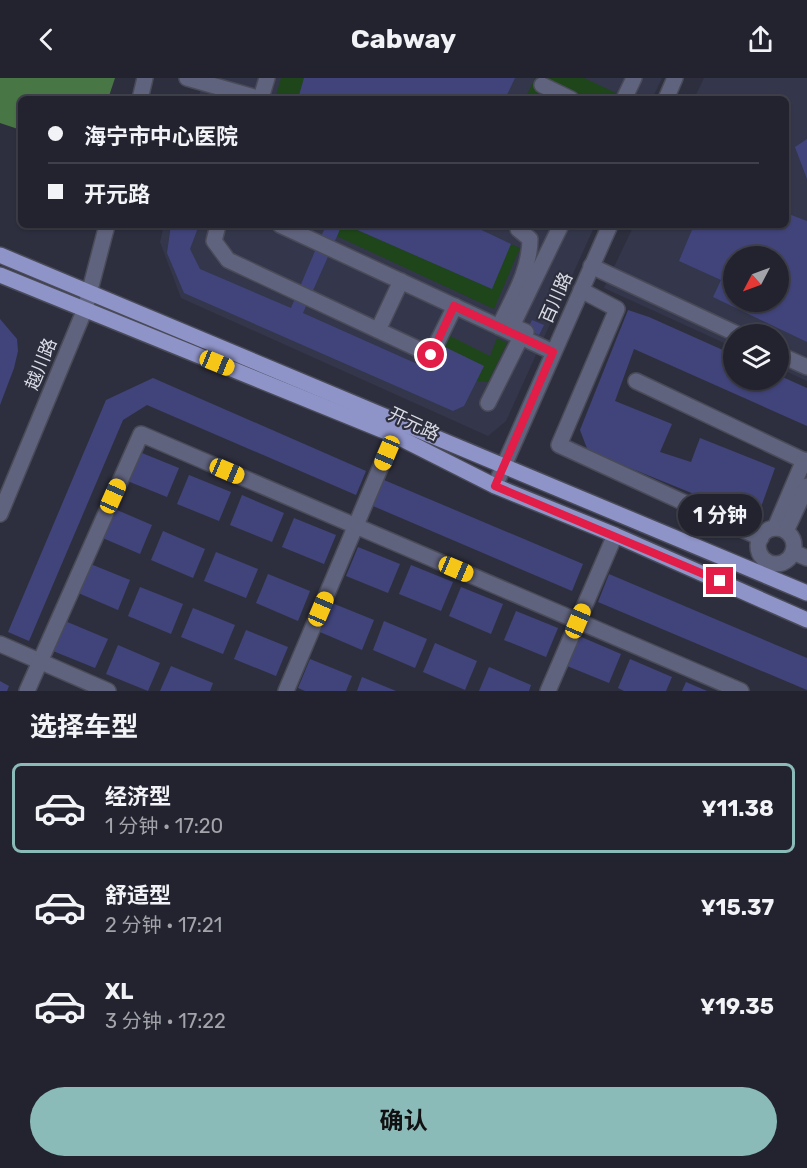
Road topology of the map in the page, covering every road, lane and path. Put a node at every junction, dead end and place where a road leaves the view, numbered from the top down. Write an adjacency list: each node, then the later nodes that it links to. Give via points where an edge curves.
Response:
1 (145, 78): 7 (street)
2 (187, 78): 8 (street)
3 (634, 78): 11 (street)
4 (675, 78): 12 (street)
5 (264, 79): 9 (street)
6 (542, 85): 10 (street)
7 (141, 96)
8 (254, 96)
9 (261, 96)
10 (565, 96)
11 (625, 96)
12 (667, 96)
13 (106, 228): 24 (street, 越川路)
14 (217, 228): 29 (street, via 214,241 228,260)
15 (286, 228): 22 (street)
16 (560, 228): 31 (street, via 512,326)
17 (609, 228): 20 (street, 百川路)
18 (518, 229): 27 (street, via 530,239 530,254)
19 (0, 255): 24 (main road, 开元路)
20 (591, 266): 23 (street, 百川路); 28 (street)
21 (0, 275): 26 (main road, 开元路)
22 (401, 281): 25 (street); 29 (street)
23 (581, 290): 31 (street, 百川路); 45 (street, via 617,309 559,445)
24 (89, 293): 26 (street, 越川路); 38 (main road, 开元路)
25 (454, 306): 27 (street); 29 (street, via 431,355)
26 (85, 309): 36 (main road, 开元路); 41 (street, 越川路)
27 (499, 327): 30 (street)
28 (723, 327)
29 (378, 330)
30 (521, 337): 31 (street); 35 (street)
31 (555, 349): 38 (street, 百川路)
32 (789, 359): 33 (street)
33 (807, 367)
34 (636, 381): 37 (street)
35 (488, 403)
36 (394, 435): 39 (main road, 开元路); 42 (street)
37 (805, 461): 43 (street)
38 (504, 466): 39 (street, 百川路); 47 (main road, 开元路)
39 (495, 486): 44 (main road, 开元路)
40 (807, 486): 43 (street)
41 (0, 514)
42 (356, 526): 50 (street); 52 (street, via 141,434); 55 (street)
43 (780, 530): 45 (street, via 769,530); 46 (street, via 793,540)
44 (615, 535): 49 (main road, 开元路); 50 (street)
45 (760, 538): 47 (street, via 760,555)
46 (800, 555): 47 (street)
47 (767, 569): 48 (main road, 开元路)
48 (807, 593)
49 (807, 620)
50 (578, 621): 56 (street); 57 (street)
51 (0, 644): 52 (street)
52 (39, 661): 53 (street); 54 (street)
53 (27, 691)
54 (108, 691)
55 (286, 691)
56 (548, 691)
57 (741, 691)

